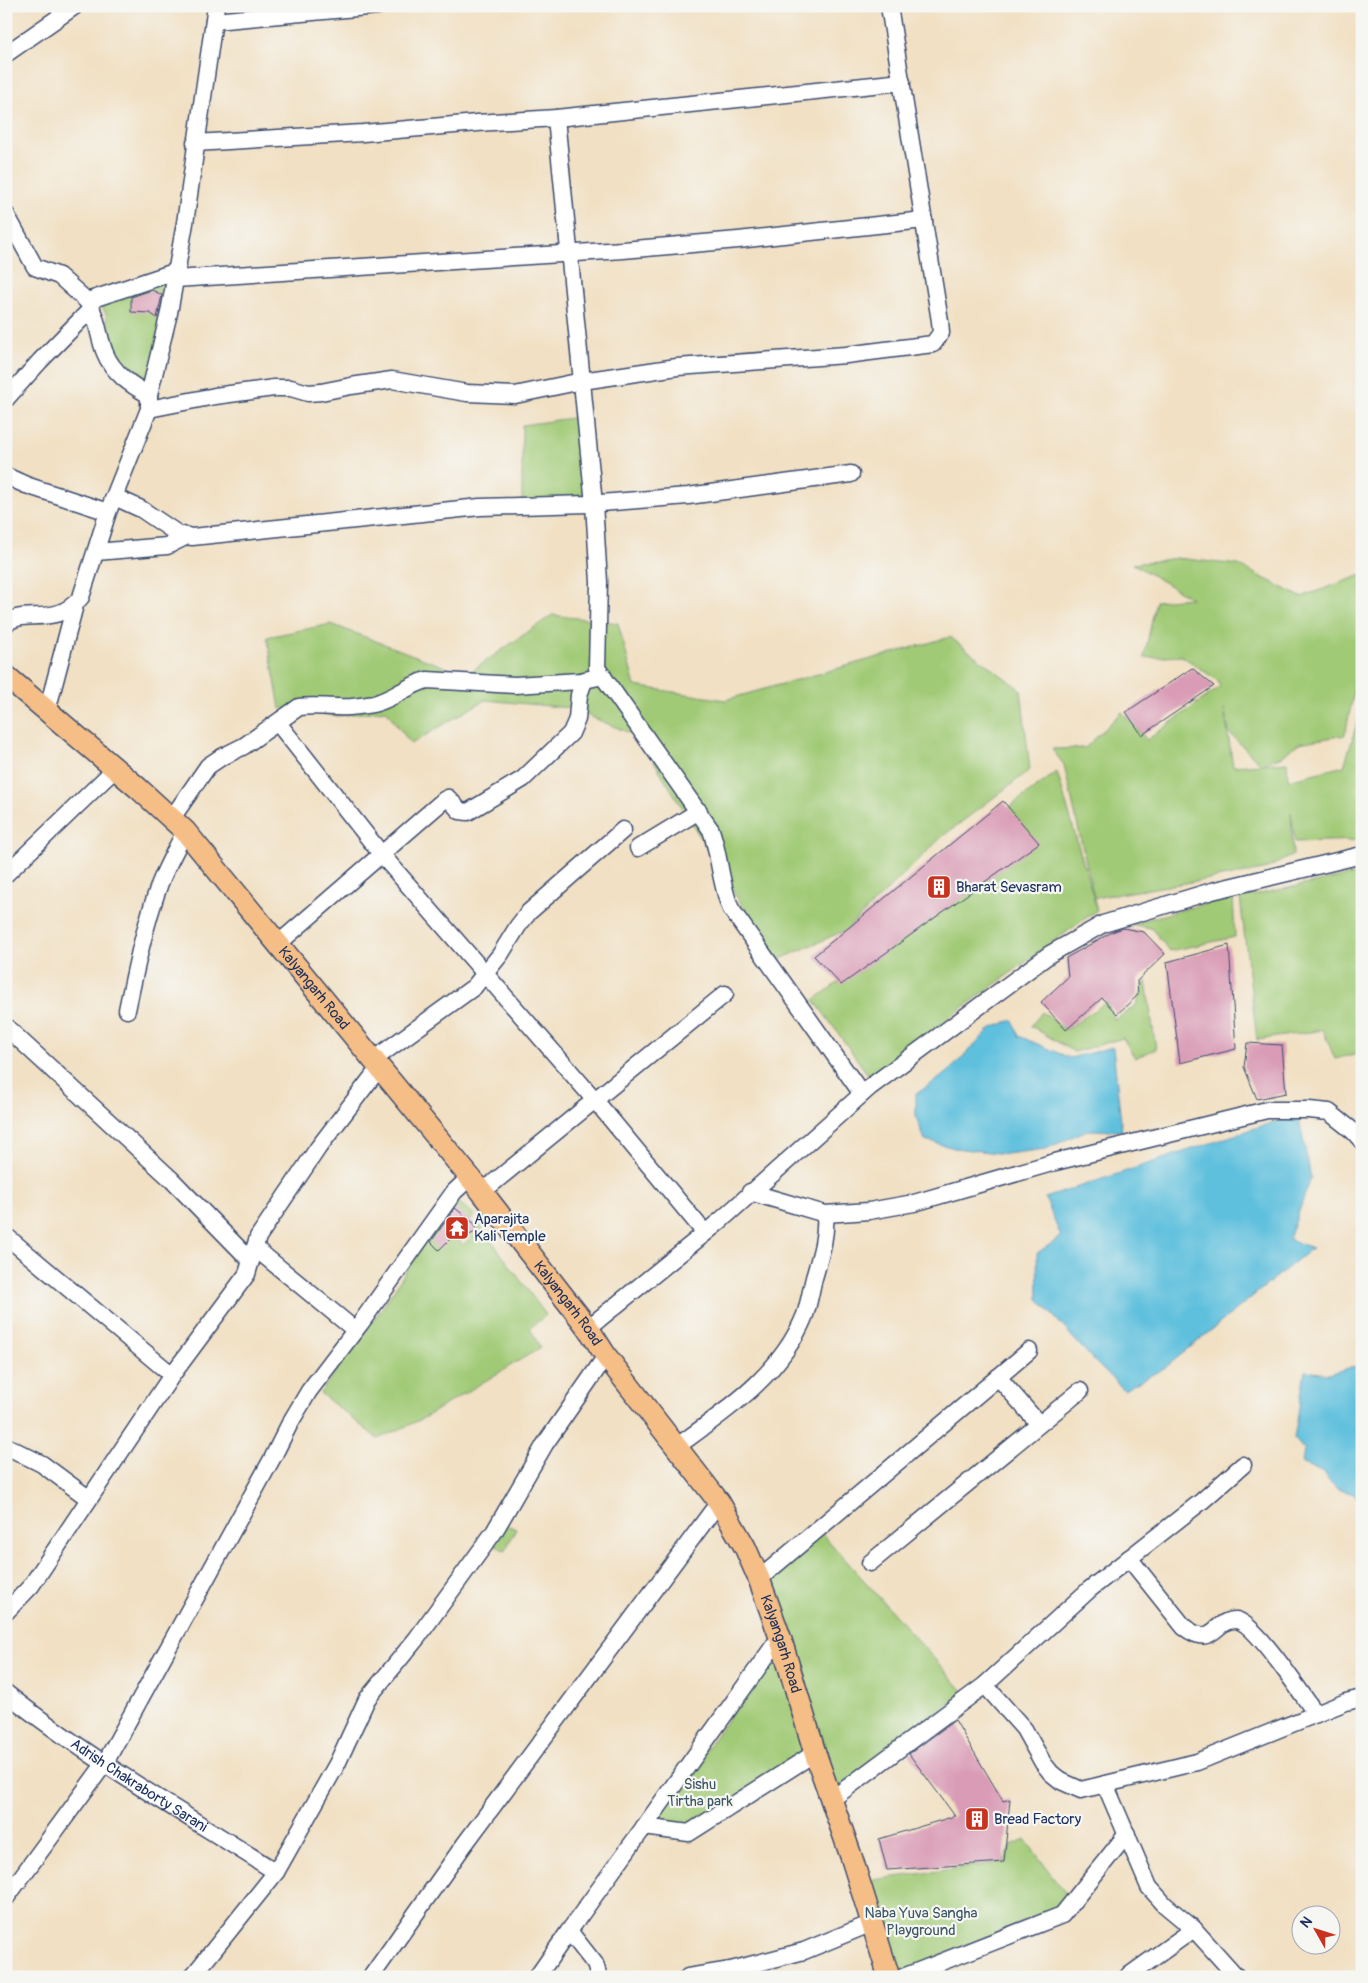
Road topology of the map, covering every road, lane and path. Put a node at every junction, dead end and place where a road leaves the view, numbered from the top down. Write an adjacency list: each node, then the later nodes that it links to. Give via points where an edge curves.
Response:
1 (75, 6): 5 (street)
2 (378, 6): 4 (street)
3 (889, 6): 6 (street)
4 (215, 14): 8 (street)
5 (6, 54)
6 (902, 82): 7 (street); 10 (street)
7 (556, 118): 8 (street); 11 (street)
8 (195, 143): 12 (street)
9 (6, 214): 13 (street, via 35,267 59,276)
10 (924, 220): 11 (street); 14 (street, via 941,334 933,344 846,355 677,367)
11 (570, 254): 12 (street); 14 (street)
12 (176, 275): 13 (street); 16 (street)
13 (90, 305): 15 (street); 16 (street, via 105,354 115,370)
14 (582, 380): 16 (street, via 515,395 467,393 392,380 321,392 274,388); 20 (street)
15 (6, 400)
16 (149, 402): 19 (street)
17 (851, 474): 20 (street, via 688,496)
18 (6, 476): 21 (street)
19 (115, 496): 21 (street); 22 (street, via 178,534)
20 (594, 504): 22 (street, via 480,507); 27 (street, via 599,582 597,668)
21 (108, 512): 23 (street)
22 (187, 536): 23 (street, via 167,546)
23 (96, 552): 24 (street)
24 (75, 606): 25 (street, via 50,616 15,618); 29 (street)
25 (6, 624)
26 (6, 676): 29 (main road, Kalyangarh Road)
27 (603, 676): 28 (street); 32 (street)
28 (584, 680): 30 (street, via 515,685 427,680 374,703 340,708 299,707); 36 (street, via 571,733 523,779 468,812 460,811 448,798 444,800)
29 (47, 711): 31 (main road, Kalyangarh Road)
30 (278, 723): 33 (street, via 208,766); 36 (street)
31 (115, 769): 33 (main road, Kalyangarh Road); 38 (street)
32 (700, 811): 35 (street); 45 (street, via 711,830 731,909)
33 (178, 824): 39 (main road, Kalyangarh Road); 42 (street, via 140,948)
34 (623, 830): 40 (street, via 529,912)
35 (638, 848)
36 (382, 854): 39 (street); 40 (street)
37 (1362, 855): 45 (street, via 1212,891 1103,924 1050,954)
38 (6, 874)
39 (279, 943): 44 (main road, Kalyangarh Road)
40 (485, 973): 44 (street, via 474,986); 46 (street)
41 (725, 994): 46 (street)
42 (127, 1010)
43 (6, 1027): 53 (street)
44 (376, 1064): 48 (main road, Kalyangarh Road); 53 (street, via 258,1237)
45 (862, 1094): 49 (street)
46 (594, 1099): 48 (street); 51 (street)
47 (1362, 1140): 50 (street, via 1329,1112 1268,1110 1055,1162 914,1203)
48 (476, 1184): 54 (main road, Kalyangarh Road); 55 (street, via 454,1192)
49 (750, 1192): 50 (street); 51 (street)
50 (825, 1214): 63 (street, via 826,1227 805,1314 789,1346 766,1377 729,1409)
51 (705, 1233): 54 (street)
52 (6, 1236): 58 (street)
53 (253, 1254): 55 (street); 58 (street, via 247,1274)
54 (588, 1328): 57 (main road, Kalyangarh Road)
55 (354, 1330): 77 (street, via 290,1423)
56 (1029, 1351): 59 (street)
57 (606, 1356): 63 (main road, Kalyangarh Road); 82 (street, via 545,1444 494,1532 368,1699 338,1764)
58 (172, 1375): 65 (street)
59 (998, 1377): 61 (street); 69 (street)
60 (1080, 1391): 61 (street)
61 (1039, 1424): 68 (street)
62 (6, 1446): 65 (street, via 42,1464)
63 (676, 1447): 66 (main road, Kalyangarh Road)
64 (1243, 1465): 67 (street)
65 (88, 1498): 70 (street, via 31,1586)
66 (719, 1502): 69 (main road, Kalyangarh Road); 89 (street, via 464,1845)
67 (1129, 1558): 72 (street, via 1090,1589); 75 (street, via 1193,1634 1208,1635 1228,1621 1237,1620 1247,1625 1262,1640)
68 (870, 1562)
69 (760, 1579): 71 (main road, Kalyangarh Road)
70 (6, 1612)
71 (780, 1637): 76 (main road, Kalyangarh Road); 80 (street)
72 (985, 1685): 78 (street, via 1024,1728 1043,1763 1056,1777 1081,1790); 79 (street)
73 (6, 1693): 77 (street, Adrish Chakraborty Sarani)
74 (1362, 1698): 75 (street)
75 (1316, 1714): 78 (street, via 1196,1762)
76 (815, 1753): 79 (main road, Kalyangarh Road); 80 (street, via 689,1833)
77 (105, 1763): 82 (street, Adrish Chakraborty Sarani); 83 (street)
78 (1105, 1784): 81 (street)
79 (832, 1798): 84 (main road, Kalyangarh Road)
80 (644, 1827): 86 (street)
81 (1127, 1834): 85 (street, via 1149,1887); 94 (street, via 1062,1915)
82 (276, 1872): 88 (street)
83 (6, 1898)
84 (872, 1923): 87 (street, via 804,1952); 93 (main road, Kalyangarh Road)
85 (1194, 1929): 95 (street); 96 (street)
86 (569, 1931): 90 (street); 91 (street, via 596,1964)
87 (733, 1974): 92 (street)
88 (192, 1977)
89 (371, 1977)
90 (537, 1977)
91 (599, 1977)
92 (688, 1977)
93 (889, 1977)
94 (903, 1977)
95 (1127, 1977)
96 (1237, 1977)

